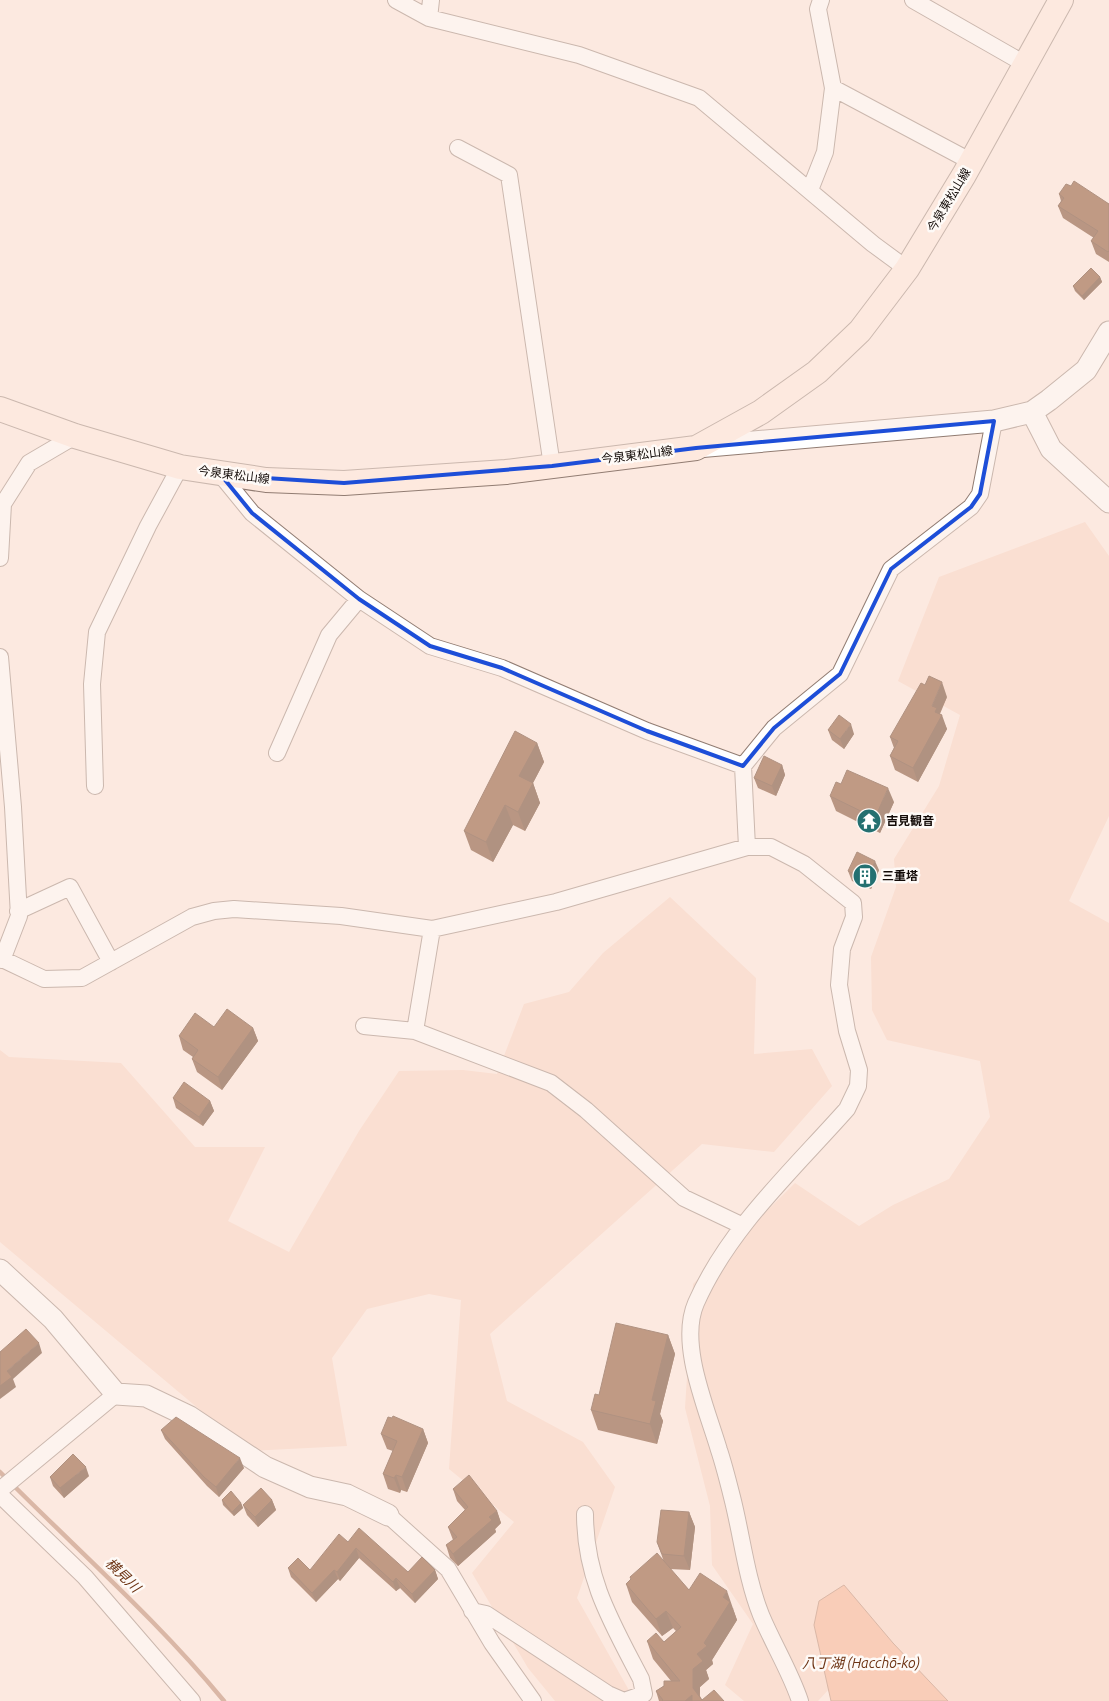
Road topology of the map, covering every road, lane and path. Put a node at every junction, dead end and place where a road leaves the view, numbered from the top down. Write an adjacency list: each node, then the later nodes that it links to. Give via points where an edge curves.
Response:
1 (396, 0): 6 (street)
2 (431, 0): 6 (street)
3 (821, 0): 8 (street, via 818,9)
4 (913, 0): 7 (street)
5 (1061, 0): 7 (main road, 今泉東松山線)
6 (429, 18): 11 (street, via 578,55 699,98)
7 (1025, 64): 10 (main road, 今泉東松山線)
8 (833, 88): 10 (street); 11 (street, via 825,152)
9 (458, 148): 19 (street, via 509,176)
10 (972, 162): 12 (main road, 今泉東松山線)
11 (810, 190): 12 (street)
12 (907, 269): 18 (main road, 今泉東松山線, via 860,331 818,372 761,412)
13 (1109, 332): 15 (street, via 1086,370)
14 (0, 409): 17 (main road, 今泉東松山線)
15 (1032, 412): 16 (street); 22 (street, via 1051,449)
16 (994, 421): 18 (street); 29 (street, via 980,494 972,507 891,569 840,674 774,728)
17 (75, 436): 20 (main road, 今泉東松山線); 23 (street, via 28,463 3,504)
18 (696, 448): 19 (main road, 今泉東松山線)
19 (552, 466): 21 (main road, 今泉東松山線, via 344,484)
20 (180, 467): 21 (main road, 今泉東松山線); 30 (street, via 97,632 92,684)
21 (221, 475): 25 (street, via 252,513)
22 (1109, 502)
23 (0, 542): 24 (street)
24 (0, 558)
25 (359, 599): 28 (street, via 328,635); 29 (street, via 430,646 502,668 647,731)
26 (0, 657): 27 (street)
27 (3, 737): 31 (street)
28 (277, 753)
29 (743, 766): 32 (street)
30 (95, 786)
31 (7, 808): 33 (street)
32 (747, 847): 34 (street, via 556,902); 39 (street, via 771,847 804,864 852,903 854,916 842,949 839,985 846,1031 860,1070 858,1086 846,1110)
33 (18, 911): 35 (street); 36 (street, via 70,887)
34 (432, 929): 36 (street, via 340,916 214,910 192,917); 38 (street)
35 (1, 959): 36 (street, via 44,980 82,978)
36 (112, 962)
37 (364, 1026): 38 (street)
38 (415, 1031): 39 (street, via 551,1084 586,1110 684,1198)
39 (743, 1226): 49 (street, via 696,1304 691,1323 691,1343 698,1383 720,1450 761,1615)
40 (0, 1270): 41 (street, via 53,1319)
41 (116, 1394): 42 (street); 45 (street, via 146,1396 190,1417 265,1467 310,1487 346,1495)
42 (0, 1490)
43 (0, 1494): 47 (street, via 85,1577)
44 (585, 1514): 46 (street, via 585,1542 595,1587 641,1679 644,1694 624,1701 608,1694 486,1614)
45 (388, 1515): 46 (street, via 448,1569)
46 (472, 1611): 48 (street)
47 (192, 1701)
48 (533, 1701)
49 (800, 1701)

